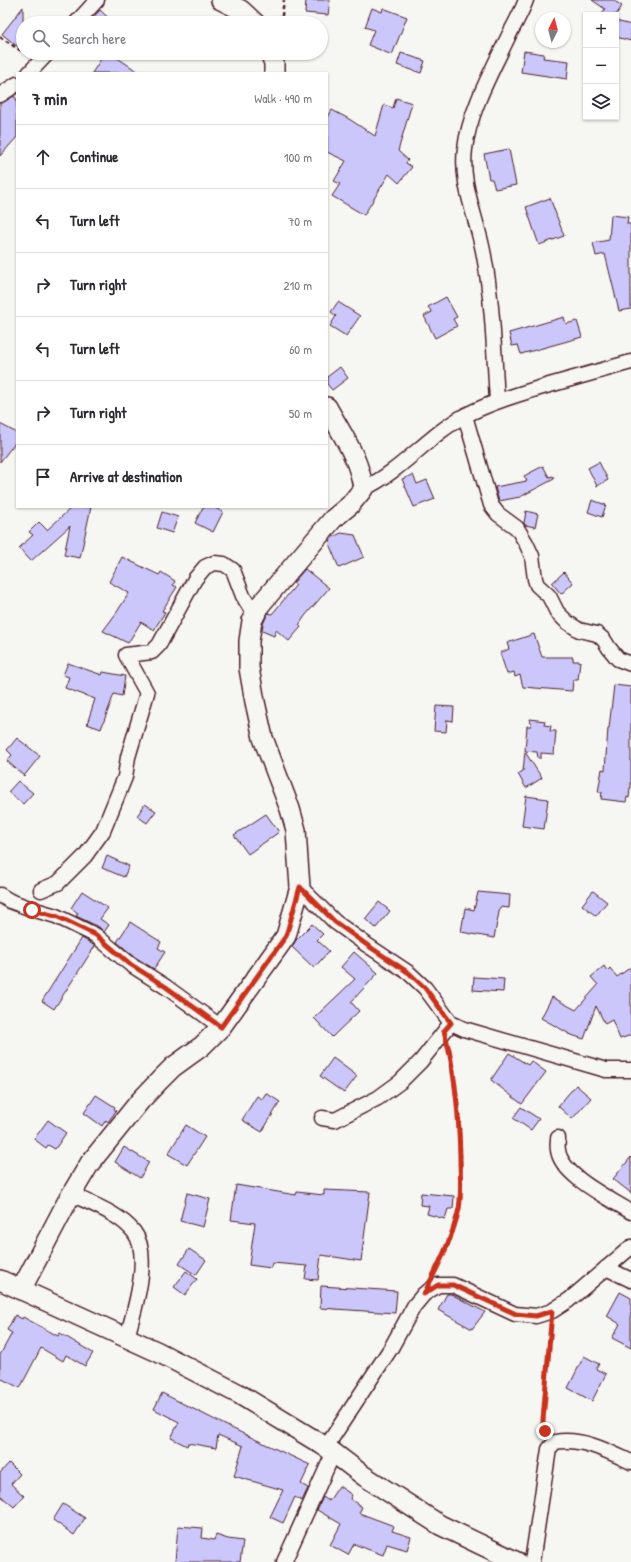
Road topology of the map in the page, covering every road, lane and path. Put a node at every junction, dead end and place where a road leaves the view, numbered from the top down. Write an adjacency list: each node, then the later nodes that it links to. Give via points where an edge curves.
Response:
1 (97, 0): 5 (street)
2 (221, 0): 6 (street)
3 (284, 0): 7 (path)
4 (526, 0): 17 (street, via 484,89 464,149 467,188 484,254 491,294)
5 (82, 16)
6 (247, 16)
7 (282, 16)
8 (0, 37): 9 (path)
9 (16, 47)
10 (41, 60): 12 (street)
11 (273, 60): 13 (street)
12 (30, 72)
13 (274, 72)
14 (16, 85): 15 (street)
15 (0, 95)
16 (631, 362): 17 (street)
17 (497, 401): 19 (street)
18 (328, 409): 20 (street, via 362,475)
19 (465, 416): 20 (street, via 431,438 393,471 376,483); 22 (street, via 491,505 498,514 517,528 532,556 537,585 549,596 557,612 567,622 579,630 597,634 618,659)
20 (363, 488): 21 (street, via 268,594)
21 (255, 616): 23 (street, via 249,640 249,668 263,738 296,830); 24 (street, via 232,570 224,564 214,563 205,567 195,579 160,645 152,652 126,655 147,693 128,757 125,778 104,831 85,856 58,883)
22 (631, 664)
23 (300, 887): 26 (street, via 286,936); 27 (street, via 335,922 409,973 425,988)
24 (41, 890)
25 (0, 896): 26 (street, via 32,910 56,916 96,935 130,964)
26 (221, 1027): 31 (street, via 202,1046 174,1067 140,1101 90,1163)
27 (448, 1027): 28 (street, via 464,1029 606,1070); 29 (street, via 421,1061 395,1086 378,1098 335,1120); 38 (path, via 459,1114 459,1208 451,1238)
28 (631, 1070)
29 (322, 1118)
30 (558, 1138): 32 (street, via 558,1151 571,1174)
31 (71, 1194): 37 (street); 40 (street, via 121,1220 134,1232 141,1245 142,1263)
32 (631, 1212)
33 (631, 1247): 34 (street)
34 (606, 1268): 36 (street); 39 (street)
35 (0, 1280): 37 (street)
36 (631, 1280)
37 (22, 1290): 40 (street)
38 (424, 1294): 39 (street, via 438,1285 453,1285 516,1314 536,1316); 42 (street, via 414,1306)
39 (552, 1311): 41 (path, via 543,1425)
40 (127, 1337): 42 (street, via 238,1394)
41 (555, 1442): 43 (street, via 573,1441 596,1447); 46 (street, via 549,1450)
42 (330, 1449): 44 (street); 45 (street, via 364,1476 440,1525)
43 (631, 1462)
44 (284, 1562)
45 (517, 1562)
46 (532, 1562)

